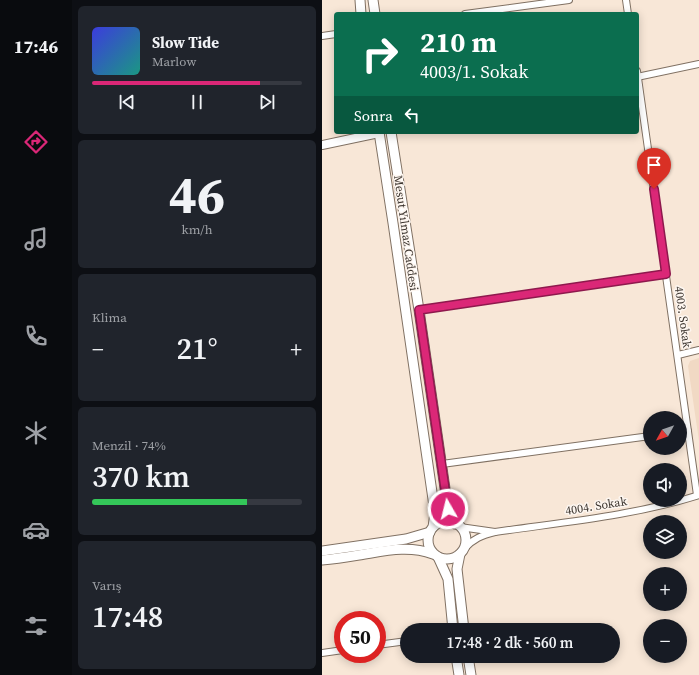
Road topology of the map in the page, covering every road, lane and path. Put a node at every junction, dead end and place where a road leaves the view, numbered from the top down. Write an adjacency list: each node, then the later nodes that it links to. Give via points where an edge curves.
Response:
1 (360, 0): 5 (main road)
2 (373, 0): 6 (main road)
3 (569, 0): 7 (street)
4 (626, 0): 8 (street)
5 (362, 12)
6 (375, 12)
7 (480, 12)
8 (628, 12)
9 (334, 34): 10 (street)
10 (322, 36)
11 (699, 64): 12 (street)
12 (639, 75)
13 (639, 89): 18 (street, 4003. Sokak)
14 (374, 134): 17 (street)
15 (379, 134): 27 (main road, Mesut Yılmaz Caddesi, via 435,513)
16 (391, 134): 19 (main road, Mesut Yılmaz Caddesi)
17 (322, 145)
18 (666, 274): 19 (street); 21 (street, 4003. Sokak)
19 (419, 310): 24 (main road, Mesut Yılmaz Caddesi)
20 (699, 350): 21 (street)
21 (678, 355): 22 (street, 4003. Sokak)
22 (688, 431): 25 (street, 4003. Sokak)
23 (643, 437): 24 (street)
24 (442, 464): 26 (main road, Mesut Yılmaz Caddesi, via 448,509)
25 (698, 495): 28 (street, 4004. Sokak, via 662,506)
26 (458, 525): 27 (main road, via 444,522); 28 (street); 30 (main road, via 465,538)
27 (431, 530): 29 (main road, via 406,539); 31 (main road, via 428,543)
28 (496, 532): 30 (street, via 471,541)
29 (322, 551)
30 (462, 551): 31 (main road, via 450,559); 34 (main road, via 457,569)
31 (436, 556): 32 (main road, via 411,548); 33 (main road, via 448,579)
32 (322, 560)
33 (452, 623)
34 (463, 623)
35 (400, 642): 36 (street)
36 (386, 644)
37 (334, 651): 38 (street)
38 (322, 653)
39 (457, 663): 41 (main road)
40 (469, 663): 42 (main road)
41 (459, 675)
42 (471, 675)

